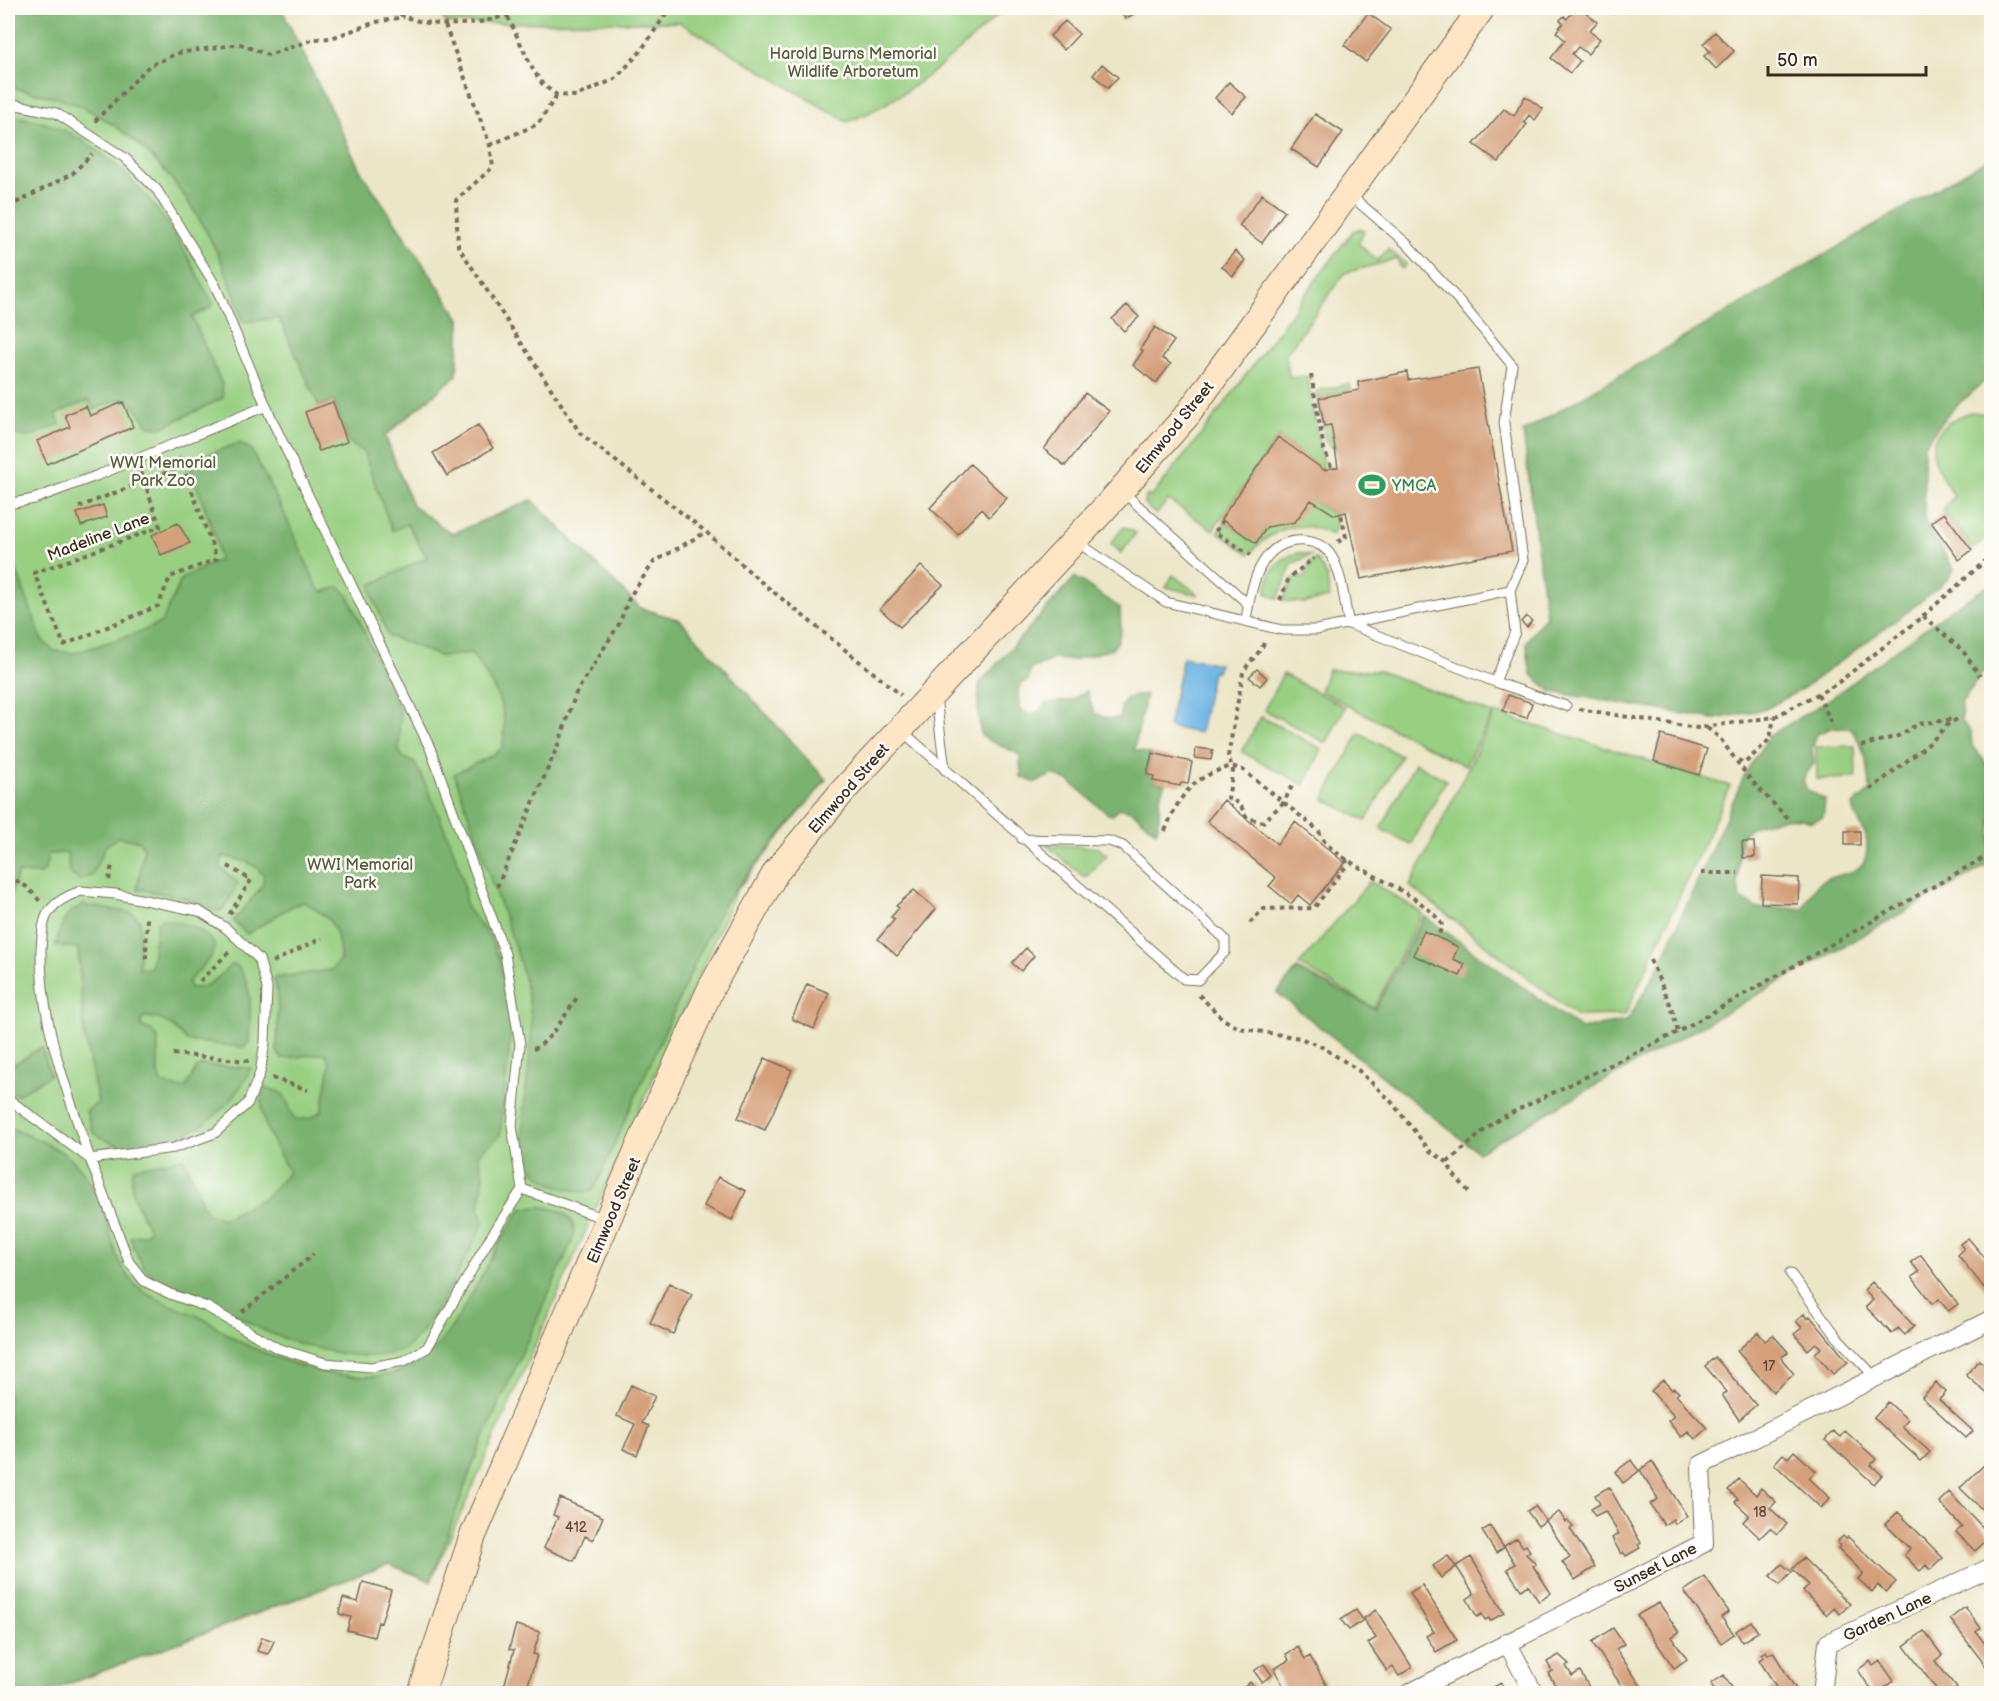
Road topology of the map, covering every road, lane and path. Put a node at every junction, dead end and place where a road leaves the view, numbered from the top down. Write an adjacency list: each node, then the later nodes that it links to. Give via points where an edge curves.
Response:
1 (392, 8): 6 (path)
2 (524, 8): 5 (path)
3 (670, 8): 8 (path, via 640,52 615,79 576,96)
4 (1482, 8): 13 (main road, Elmwood Street)
5 (508, 16): 7 (path); 8 (path, via 532,68 543,85)
6 (404, 17): 7 (path, via 424,24); 10 (path, via 268,55 240,44 178,53 149,66)
7 (445, 25): 12 (path)
8 (557, 95): 12 (path, via 538,124)
9 (8, 103): 10 (lane, via 56,113)
10 (86, 132): 11 (lane)
11 (102, 143): 14 (path, via 72,174); 16 (lane, via 125,158 157,190 215,285)
12 (490, 145): 23 (path, via 493,166 456,200 458,246 580,433)
13 (1347, 193): 19 (main road, Elmwood Street, via 1188,414); 28 (lane, via 1407,244 1512,365 1504,423 1522,560)
14 (8, 207)
15 (1311, 375): 17 (path, via 1324,449)
16 (266, 406): 20 (lane, via 96,477); 62 (lane, via 430,748)
17 (1332, 468)
18 (144, 481): 18 (path, Madeline Lane, via 160,527 34,573 63,645 158,606 170,577 217,559 183,466); 21 (path)
19 (1121, 491): 24 (main road, Elmwood Street); 30 (lane)
20 (8, 504)
21 (79, 507)
22 (1341, 514): 25 (path, via 1346,537)
23 (706, 532): 40 (path, via 760,581); 62 (path, via 654,562 630,596 619,624 576,693 560,740)
24 (1075, 541): 32 (lane, via 1166,602); 37 (main road, Elmwood Street)
25 (1338, 542)
26 (1992, 555): 31 (path)
27 (1315, 558): 29 (path, via 1289,578)
28 (1510, 590): 33 (lane); 36 (lane, via 1515,632)
29 (1280, 600)
30 (1248, 604): 32 (lane); 33 (lane, via 1254,578 1275,549 1297,541 1315,543 1333,558)
31 (1923, 616): 35 (path, via 1963,651); 38 (path)
32 (1246, 620): 33 (lane, via 1282,630 1317,630)
33 (1348, 624): 36 (lane)
34 (1264, 643): 47 (path, via 1243,673 1228,756)
35 (1980, 676)
36 (1495, 682): 39 (lane)
37 (936, 690): 40 (main road, Elmwood Street); 48 (lane)
38 (1818, 694): 41 (path); 42 (path)
39 (1566, 706): 43 (path)
40 (918, 709): 44 (main road, Elmwood Street)
41 (1774, 717): 43 (path); 46 (path, via 1770,739 1745,763)
42 (1833, 727)
43 (1706, 728): 46 (path)
44 (900, 729): 48 (lane); 86 (main road, Elmwood Street, via 776,872 712,986)
45 (1861, 746): 50 (path, via 1898,735 1918,724 1961,717)
46 (1737, 759): 52 (path, via 1749,778)
47 (1232, 766): 51 (path); 51 (path, via 1228,798 1240,804 1247,818 1263,822); 53 (path, via 1200,777 1174,809)
48 (945, 770): 54 (lane)
49 (1293, 784): 51 (path)
50 (1870, 790)
51 (1284, 802): 56 (path)
52 (1788, 819)
53 (1165, 831)
54 (1022, 839): 72 (lane); 72 (lane, via 1109,840 1123,846 1225,939 1225,952 1198,980)
55 (1992, 854): 75 (path)
56 (1346, 858): 64 (path, via 1347,865 1314,908 1263,909); 67 (path, via 1400,888 1437,916 1442,925)
57 (228, 866): 65 (path, via 251,880)
58 (1701, 873): 59 (path)
59 (1738, 873)
60 (8, 876): 63 (path, via 27,886)
61 (147, 901): 63 (lane, via 81,891 66,896); 65 (lane, via 199,911); 69 (path)
62 (488, 907): 76 (lane, via 505,954)
63 (49, 911): 82 (lane, via 42,934 41,985 52,1047)
64 (1250, 923)
65 (223, 926): 68 (lane)
66 (322, 938): 71 (path)
67 (1438, 938)
68 (240, 941): 71 (lane); 73 (path)
69 (146, 959)
70 (1650, 960): 75 (path)
71 (261, 967): 78 (lane, via 267,988)
72 (1184, 979): 83 (path, via 1223,1019 1239,1028 1300,1038 1358,1070 1390,1100 1430,1151)
73 (200, 981)
74 (578, 996): 76 (path, via 538,1048)
75 (1678, 1032): 83 (path, via 1501,1118 1479,1132)
76 (520, 1052): 84 (lane, via 513,1126)
77 (173, 1054): 78 (path)
78 (261, 1062): 79 (lane)
79 (260, 1073): 80 (path); 82 (lane, via 248,1103 215,1133 174,1148)
80 (308, 1090)
81 (8, 1099): 82 (lane)
82 (90, 1159): 90 (lane, via 129,1262 144,1281 207,1307)
83 (1447, 1162): 85 (path)
84 (522, 1189): 86 (lane); 90 (lane, via 489,1238 427,1348 404,1361 372,1367 325,1363 277,1348)
85 (1469, 1192)
86 (608, 1221): 94 (main road, Elmwood Street, via 472,1538)
87 (314, 1254): 90 (path)
88 (1790, 1273): 91 (lane, via 1838,1338)
89 (1992, 1319): 91 (street, Sunset Lane)
90 (230, 1322)
91 (1875, 1377): 93 (street, Sunset Lane, via 1701,1466 1704,1543)
92 (1992, 1567): 97 (street, Garden Lane, via 1828,1643)
93 (1507, 1642): 95 (street, Sunset Lane); 96 (street)
94 (421, 1694)
95 (1408, 1694)
96 (1534, 1694)
97 (1822, 1694)

